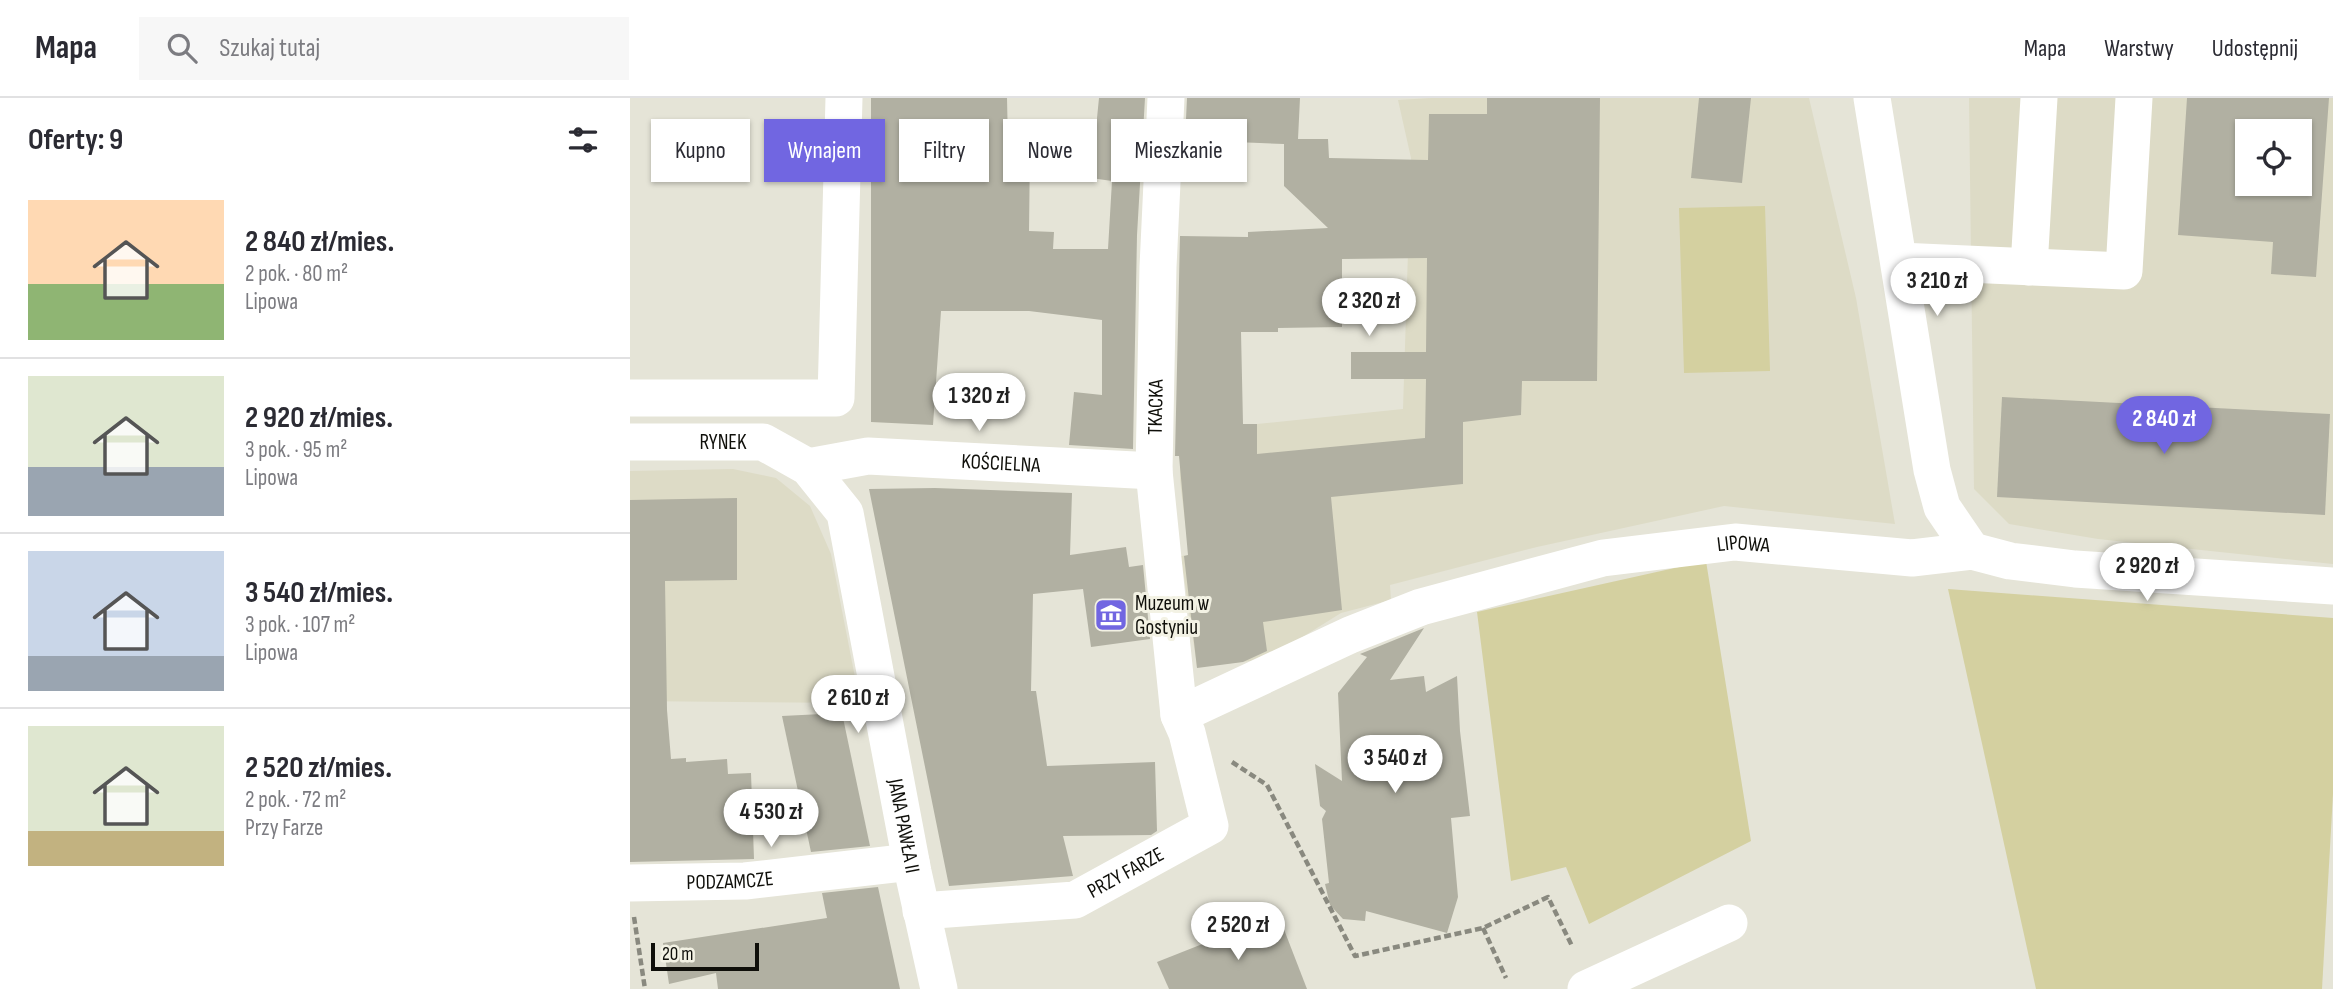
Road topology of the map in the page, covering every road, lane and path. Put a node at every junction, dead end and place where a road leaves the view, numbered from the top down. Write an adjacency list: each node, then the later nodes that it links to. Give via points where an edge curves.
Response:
1 (844, 98): 8 (street, via 836,398)
2 (1166, 98): 11 (street, TKACKA)
3 (1872, 98): 6 (street)
4 (2039, 98): 7 (street)
5 (2134, 98): 7 (street, via 2124,271)
6 (1899, 261): 7 (street); 12 (street, via 1932,470 1942,507)
7 (2029, 267)
8 (630, 398)
9 (630, 442): 10 (street, RYNEK, via 763,442)
10 (808, 467): 11 (street, KOŚCIELNA, via 868,456); 15 (street, JANA PAWŁA II, via 845,513)
11 (1154, 471): 14 (street, TKACKA)
12 (1972, 551): 13 (street, LIPOWA, via 2075,569); 14 (street, LIPOWA, via 1912,558 1735,542 1603,558 1422,607 1350,635)
13 (2333, 586)
14 (1183, 724): 17 (street, PRZY FARZE, via 1210,826 1075,901); 19 (path, via 1267,785 1356,956)
15 (911, 862): 16 (street, PODZAMCZE); 17 (street, JANA PAWŁA II)
16 (632, 898): 22 (path)
17 (921, 911): 23 (street, JANA PAWŁA II)
18 (1729, 923): 24 (street)
19 (1483, 928): 20 (path, via 1548,897); 21 (path)
20 (1572, 946)
21 (1506, 978)
22 (645, 989)
23 (939, 989)
24 (1587, 989)

